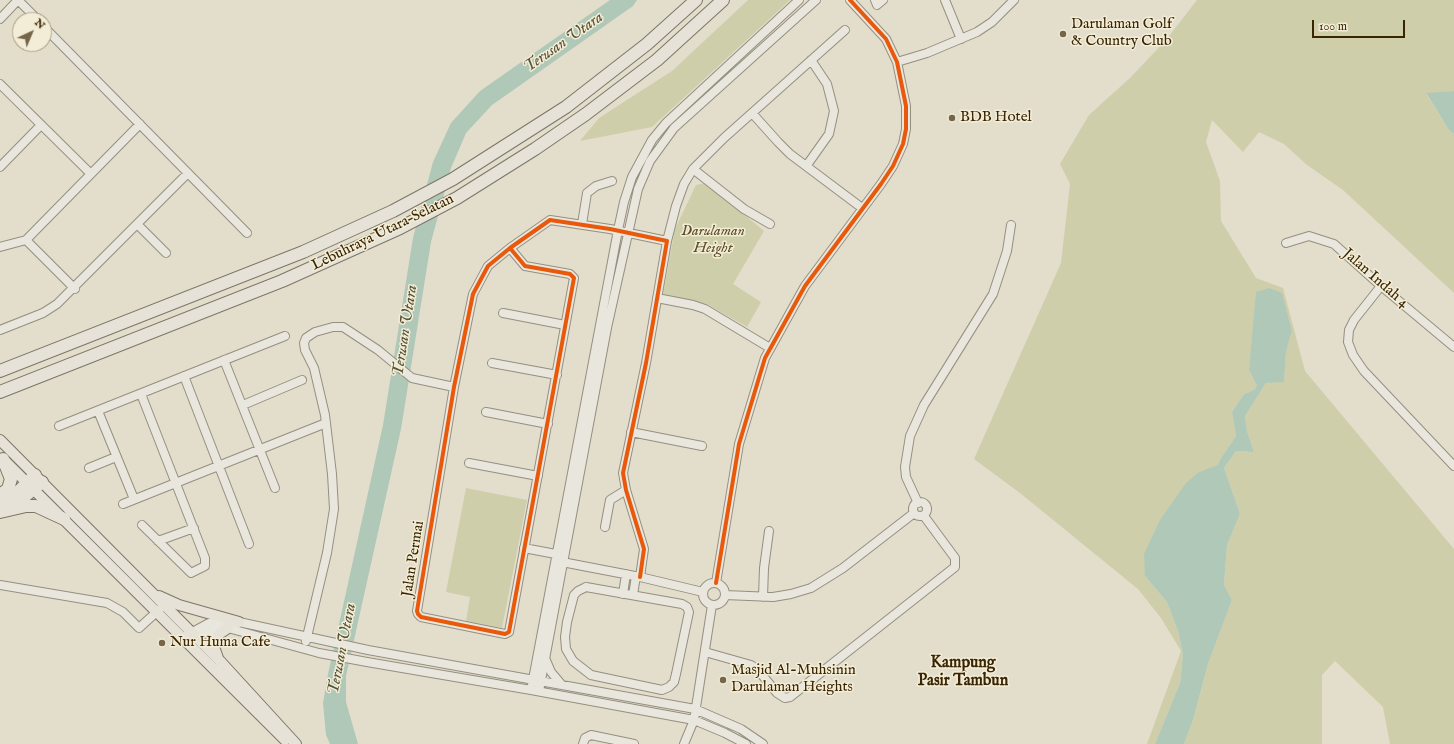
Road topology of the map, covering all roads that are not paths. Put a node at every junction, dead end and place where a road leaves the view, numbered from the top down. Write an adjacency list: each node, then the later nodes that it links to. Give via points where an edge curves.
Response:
1 (18, 0): 11 (street); 12 (street)
2 (696, 0): 53 (highway, Lebuhraya Utara–Selatan, via 647,44 577,98 453,178 393,210 304,252)
3 (723, 0): 58 (highway, Lebuhraya Utara–Selatan, via 657,60 586,114 456,198 400,228 282,281)
4 (798, 0): 33 (street, via 680,109 652,140 632,177)
5 (816, 0): 35 (street, via 674,128 650,161 638,189)
6 (850, 0): 17 (street, via 886,39)
7 (875, 0): 8 (street, via 878,5)
8 (883, 0)
9 (945, 0): 15 (street)
10 (1014, 0): 15 (street, via 986,27)
11 (30, 12)
12 (0, 19)
13 (846, 30): 16 (street)
14 (52, 35): 20 (street)
15 (961, 39): 17 (street)
16 (811, 60): 19 (street); 22 (street, via 827,84 834,111 829,134)
17 (897, 62): 28 (street, via 906,106 903,144 893,166)
18 (0, 84): 21 (street)
19 (752, 113): 22 (street, via 778,142); 24 (street)
20 (140, 124): 25 (street); 26 (street)
21 (41, 125): 23 (street); 26 (street)
22 (807, 165): 28 (street)
23 (0, 167)
24 (693, 169): 30 (street, via 744,209); 37 (street, via 676,206)
25 (188, 173): 31 (street); 34 (street)
26 (90, 174): 36 (street)
27 (612, 181): 29 (street, via 596,186 588,193)
28 (862, 208): 50 (street, via 805,286)
29 (582, 224): 33 (street, Jalan Permai); 40 (street, Jalan Permai, via 550,220)
30 (770, 224)
31 (138, 225): 41 (street); 43 (street)
32 (1011, 225): 84 (street, via 1007,251 992,294 924,405 910,436 905,467 910,487)
33 (618, 230): 35 (street, Jalan Permai); 98 (street)
34 (247, 232)
35 (628, 233): 37 (street, Jalan Permai); 99 (street, via 607,328)
36 (26, 240): 39 (street); 43 (street)
37 (667, 241): 44 (street)
38 (1286, 243): 42 (street, Jalan Indah 4, via 1309,236 1331,242)
39 (0, 247)
40 (510, 248): 46 (street, Jalan Permai, via 525,266 570,274 574,278); 57 (street, Jalan Permai, via 488,266 473,294)
41 (166, 253)
42 (1381, 286): 49 (street, Jalan Indah 4); 74 (street, via 1349,330 1348,342 1353,355 1364,371)
43 (75, 289): 47 (street, via 51,309)
44 (657, 298): 50 (street, via 700,307); 66 (street)
45 (504, 313): 46 (street)
46 (565, 325): 54 (street, Jalan Permai)
47 (0, 330)
48 (285, 336): 51 (street)
49 (1454, 347)
50 (770, 348): 102 (street, via 760,372 739,444)
51 (224, 360): 55 (street); 60 (street)
52 (492, 363): 54 (street)
53 (0, 371)
54 (557, 375): 64 (street, Jalan Permai)
55 (184, 376): 59 (street); 73 (street)
56 (302, 380): 60 (street)
57 (454, 387): 63 (street, via 412,378 343,328 328,328 308,335 304,343 314,368); 97 (street, Jalan Permai, via 418,614 421,617 508,634)
58 (0, 392)
59 (141, 394): 61 (street); 78 (street)
60 (243, 405): 69 (street)
61 (98, 411): 65 (street); 71 (street)
62 (486, 412): 64 (street)
63 (326, 424): 69 (street); 117 (street, via 334,509 327,553)
64 (548, 424): 76 (street, Jalan Permai)
65 (59, 426)
66 (631, 432): 68 (street); 80 (street, via 623,473)
67 (0, 440): 77 (main road)
68 (702, 446)
69 (261, 449): 73 (street); 79 (street)
70 (2, 457): 77 (main road); 81 (highway, via 11,480 8,489)
71 (116, 457): 75 (street); 82 (street)
72 (469, 463): 76 (street)
73 (218, 466): 78 (street); 96 (street)
74 (1454, 466)
75 (89, 468)
76 (538, 476): 97 (street, Jalan Permai)
77 (34, 482): 83 (highway); 86 (highway, via 16,502); 90 (main road); 104 (main road)
78 (176, 483): 82 (street); 93 (street)
79 (275, 488)
80 (626, 490): 92 (street, via 610,500); 101 (street, via 644,549)
81 (0, 495)
82 (134, 499): 85 (street)
83 (0, 501)
84 (918, 503): 88 (street, via 913,508); 89 (street, via 926,506)
85 (123, 504)
86 (0, 509)
87 (0, 512): 90 (highway, via 36,506)
88 (914, 513): 89 (street); 109 (street, via 854,560 819,583 791,594)
89 (924, 516): 119 (street, via 955,558 955,567 790,697 785,698 777,693 758,670 750,665)
90 (64, 519): 111 (main road)
91 (142, 525): 95 (street)
92 (605, 527)
93 (194, 528): 95 (street); 95 (street, via 206,563 194,573 187,571)
94 (769, 531): 109 (street, via 764,568)
95 (158, 541)
96 (249, 544)
97 (524, 548): 98 (street)
98 (555, 557): 99 (street); 122 (street)
99 (563, 559): 100 (street); 112 (street)
100 (626, 574): 101 (street); 106 (street)
101 (638, 577): 105 (street); 107 (street)
102 (716, 583): 105 (street, via 709,584); 108 (street, via 722,586)
103 (0, 585): 111 (street, via 107,603 123,612 139,628)
104 (150, 591): 111 (main road); 113 (main road, via 179,605)
105 (703, 592): 110 (street, via 704,599)
106 (623, 594): 107 (street); 114 (street, via 582,588 574,595)
107 (633, 595): 114 (street, via 682,604 688,609 674,682 662,690 591,675 584,671 573,661 566,649)
108 (725, 595): 109 (street); 110 (street, via 722,602)
109 (764, 597)
110 (712, 605): 119 (street)
111 (160, 608): 116 (main road)
112 (552, 620): 114 (street); 120 (street)
113 (238, 622): 116 (street, via 218,622); 117 (street)
114 (567, 622)
115 (228, 628): 116 (street); 118 (street); 121 (main road, via 219,634 214,642 215,653)
116 (190, 637): 121 (main road); 127 (main road)
117 (306, 637): 118 (street); 122 (street)
118 (304, 649): 124 (street)
119 (704, 652): 125 (street)
120 (545, 658): 122 (street); 123 (street, via 551,672)
121 (220, 661): 128 (main road)
122 (536, 680): 123 (street); 124 (street)
123 (562, 685): 125 (street)
124 (534, 691): 126 (street)
125 (696, 709): 126 (street); 133 (street, via 741,729)
126 (694, 720): 131 (street); 132 (street)
127 (290, 744)
128 (296, 744)
129 (583, 744): 130 (street, via 585,738 591,735)
130 (634, 744)
131 (684, 744)
132 (746, 744)
133 (763, 744)

